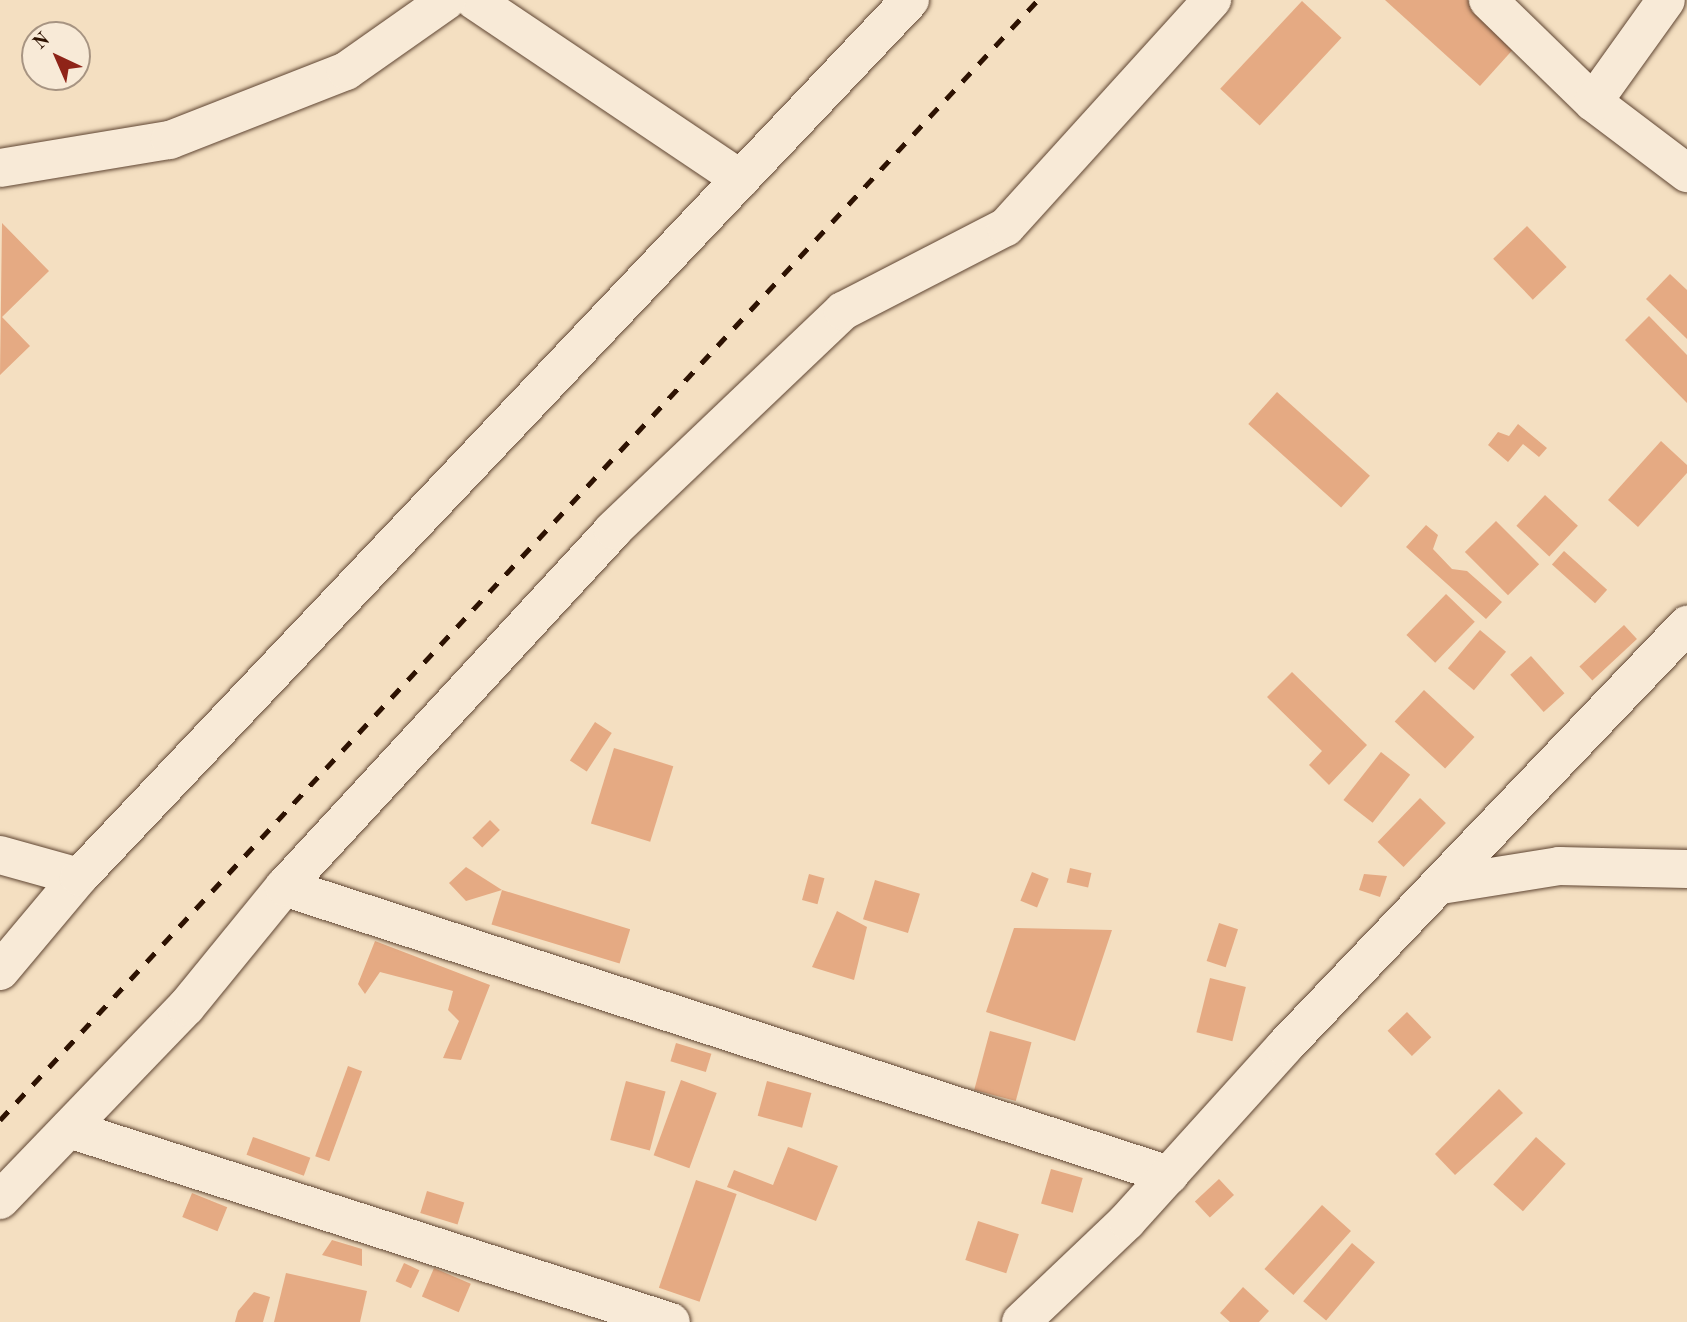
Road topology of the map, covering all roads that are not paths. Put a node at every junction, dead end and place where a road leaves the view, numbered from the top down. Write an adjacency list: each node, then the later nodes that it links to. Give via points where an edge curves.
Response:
1 (447, 0): 8 (street, via 346,71 170,140)
2 (474, 0): 10 (street)
3 (910, 0): 10 (street)
4 (1212, 0): 16 (street, via 1006,226 844,311 633,511)
5 (1488, 0): 7 (street)
6 (1666, 0): 7 (street)
7 (1593, 102): 9 (street)
8 (0, 168)
9 (1687, 173)
10 (740, 179): 14 (street)
11 (1687, 625): 15 (street)
12 (0, 855): 14 (street)
13 (1687, 869): 15 (street, via 1559,866)
14 (79, 877): 17 (street)
15 (1441, 885): 19 (street, via 1283,1047)
16 (284, 887): 18 (street, via 186,1007); 19 (street)
17 (0, 971)
18 (69, 1129): 20 (street); 21 (street)
19 (1169, 1174): 22 (street, via 1128,1221)
20 (0, 1200)
21 (671, 1322)
22 (1021, 1322)

